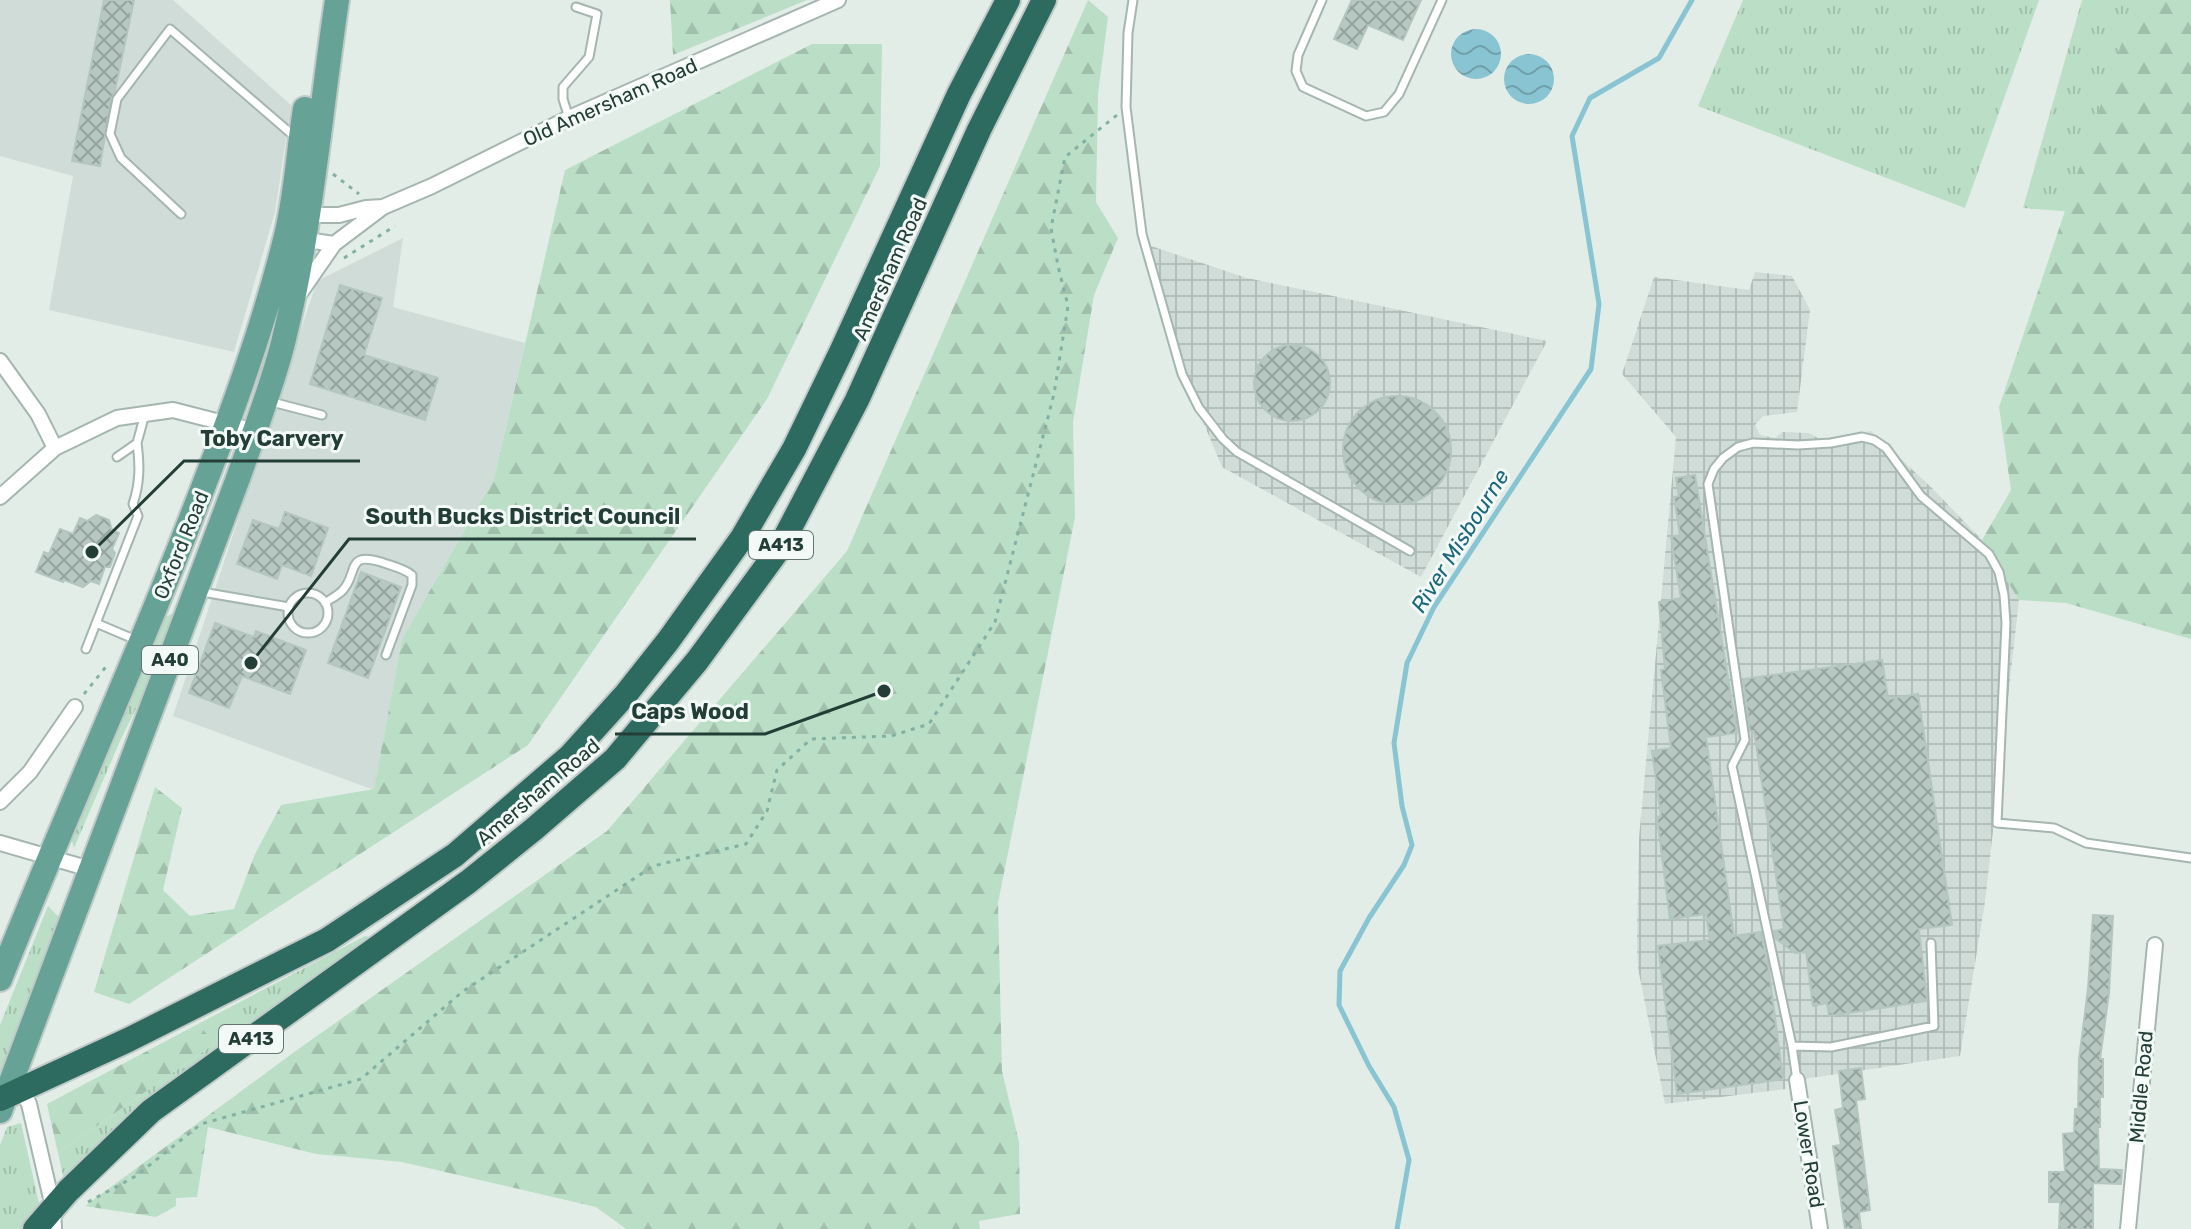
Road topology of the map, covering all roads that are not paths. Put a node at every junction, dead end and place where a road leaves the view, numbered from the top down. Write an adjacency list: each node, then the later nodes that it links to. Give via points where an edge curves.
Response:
1 (323, 0): 11 (main road, Oxford Road / A40)
2 (337, 0): 14 (main road, A40)
3 (838, 0): 10 (street, Old Amersham Road)
4 (1008, 0): 47 (highway, A413, via 794,449 742,538 668,641 570,756 455,855 327,940)
5 (1044, 0): 48 (highway, Amersham Road / A413, via 843,427 779,549 697,661 615,759 468,882 151,1111)
6 (1133, 0): 27 (lane, via 1126,107 1142,234 1182,374 1199,408 1237,452)
7 (1322, 0): 8 (lane, via 1296,71 1303,87 1366,116 1384,112 1399,94)
8 (1442, 0)
9 (576, 7): 10 (lane, via 597,14 589,57 563,87)
10 (569, 118): 12 (street, Old Amersham Road)
11 (300, 141): 13 (lane, via 170,29 117,99 110,134 121,158); 14 (main road, Oxford Road / A40)
12 (383, 207): 14 (street, Old Amersham Road); 15 (street, Old Amersham Road)
13 (181, 214)
14 (297, 227): 15 (street); 16 (main road, A40); 21 (main road, Oxford Road / A40)
15 (334, 244): 16 (street, Old Amersham Road)
16 (291, 306): 18 (main road, A40)
17 (0, 361): 24 (street)
18 (266, 400): 20 (lane); 22 (main road, A40)
19 (145, 414): 21 (street, via 173,410); 23 (lane); 24 (street, via 117,418)
20 (322, 415)
21 (229, 424): 22 (street); 29 (main road, Oxford Road / A40)
22 (255, 431): 28 (main road, A40)
23 (137, 443): 25 (lane); 32 (lane, via 140,470 133,504 138,516)
24 (55, 448): 26 (street)
25 (117, 457)
26 (0, 497)
27 (1410, 551)
28 (196, 592): 29 (main road); 31 (lane); 41 (main road, A40)
29 (161, 594): 33 (main road, Oxford Road / A40)
30 (325, 603): 31 (lane, via 315,594 303,593); 31 (lane, via 325,622 309,633 291,624); 35 (lane, via 343,590 360,559 412,575)
31 (289, 607)
32 (96, 623): 33 (lane); 34 (lane)
33 (141, 643): 39 (main road, Oxford Road / A40)
34 (86, 649)
35 (386, 655)
36 (75, 707): 37 (street, via 30,772)
37 (0, 802)
38 (0, 843): 39 (street)
39 (49, 857): 41 (street); 44 (main road, Oxford Road / A40)
40 (2191, 858): 45 (lane, via 2106,848 2054,828 1997,823 2006,623 1999,572 1989,554 1921,496 1886,448 1874,440 1738,447 1714,469 1708,484 1745,740 1732,766)
41 (90, 869): 47 (main road, A40)
42 (1931, 943): 45 (lane, via 1934,1026 1831,1047)
43 (2155, 945): 51 (street, Middle Road)
44 (0, 979)
45 (1792, 1046): 46 (lane)
46 (1797, 1080): 50 (street, Lower Road)
47 (5, 1100): 48 (street, via 26,1098 29,1104)
48 (54, 1218): 49 (highway, Amersham Road / A413)
49 (35, 1229)
50 (1820, 1229)
51 (2128, 1229)

